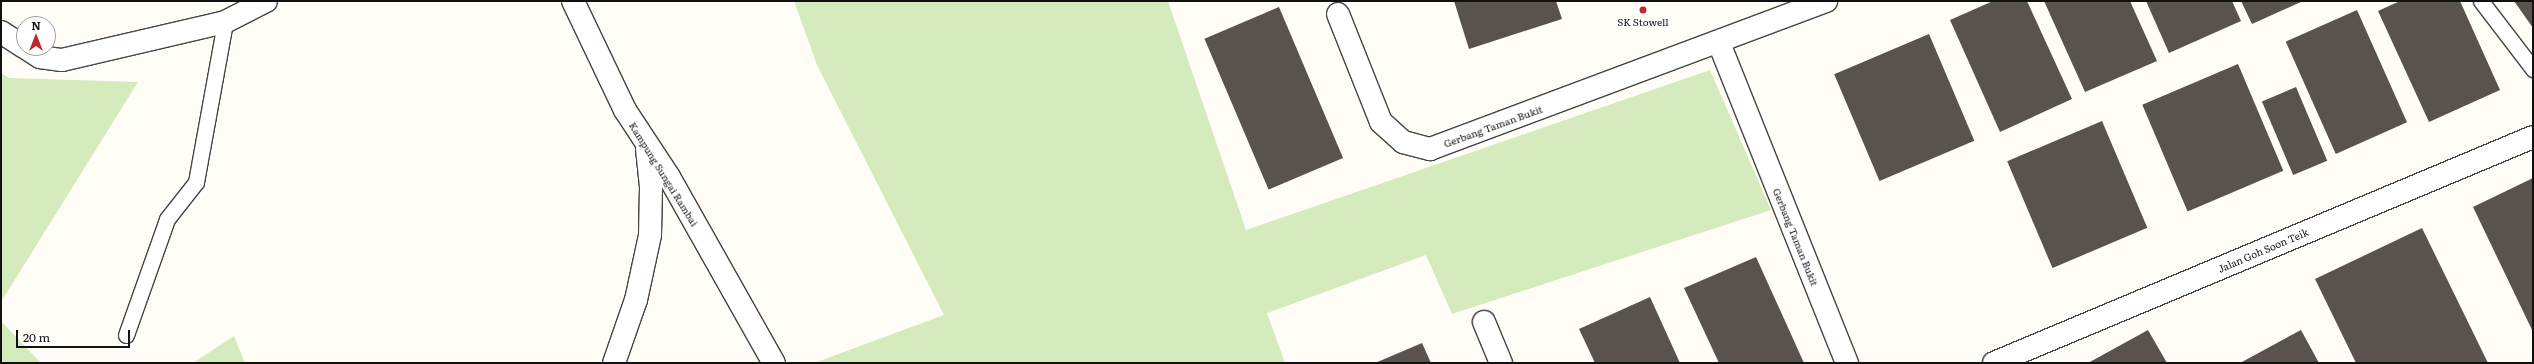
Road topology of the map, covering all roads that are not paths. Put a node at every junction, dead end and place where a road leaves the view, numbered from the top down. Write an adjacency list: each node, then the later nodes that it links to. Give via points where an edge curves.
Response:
1 (266, 1): 6 (street)
2 (574, 1): 13 (street, Kampung Sungai Rambai, via 625,110)
3 (1826, 1): 9 (street, Gerbang Taman Bukit)
4 (2481, 1): 11 (lane)
5 (1338, 14): 9 (street, Gerbang Taman Bukit, via 1381,122 1403,142 1430,149)
6 (225, 22): 10 (street, via 62,60); 15 (lane, via 196,182 167,219)
7 (1, 32): 8 (street)
8 (16, 41)
9 (1719, 43): 19 (street, Gerbang Taman Bukit)
10 (38, 56)
11 (2533, 69)
12 (2533, 137): 20 (street, Jalan Goh Soon Teik)
13 (647, 146): 16 (street, via 652,187 650,235 636,300); 17 (street, Kampung Sungai Rambai)
14 (1484, 322): 18 (street)
15 (126, 335)
16 (614, 363)
17 (774, 363)
18 (1501, 363)
19 (1847, 363)
20 (1994, 363)

